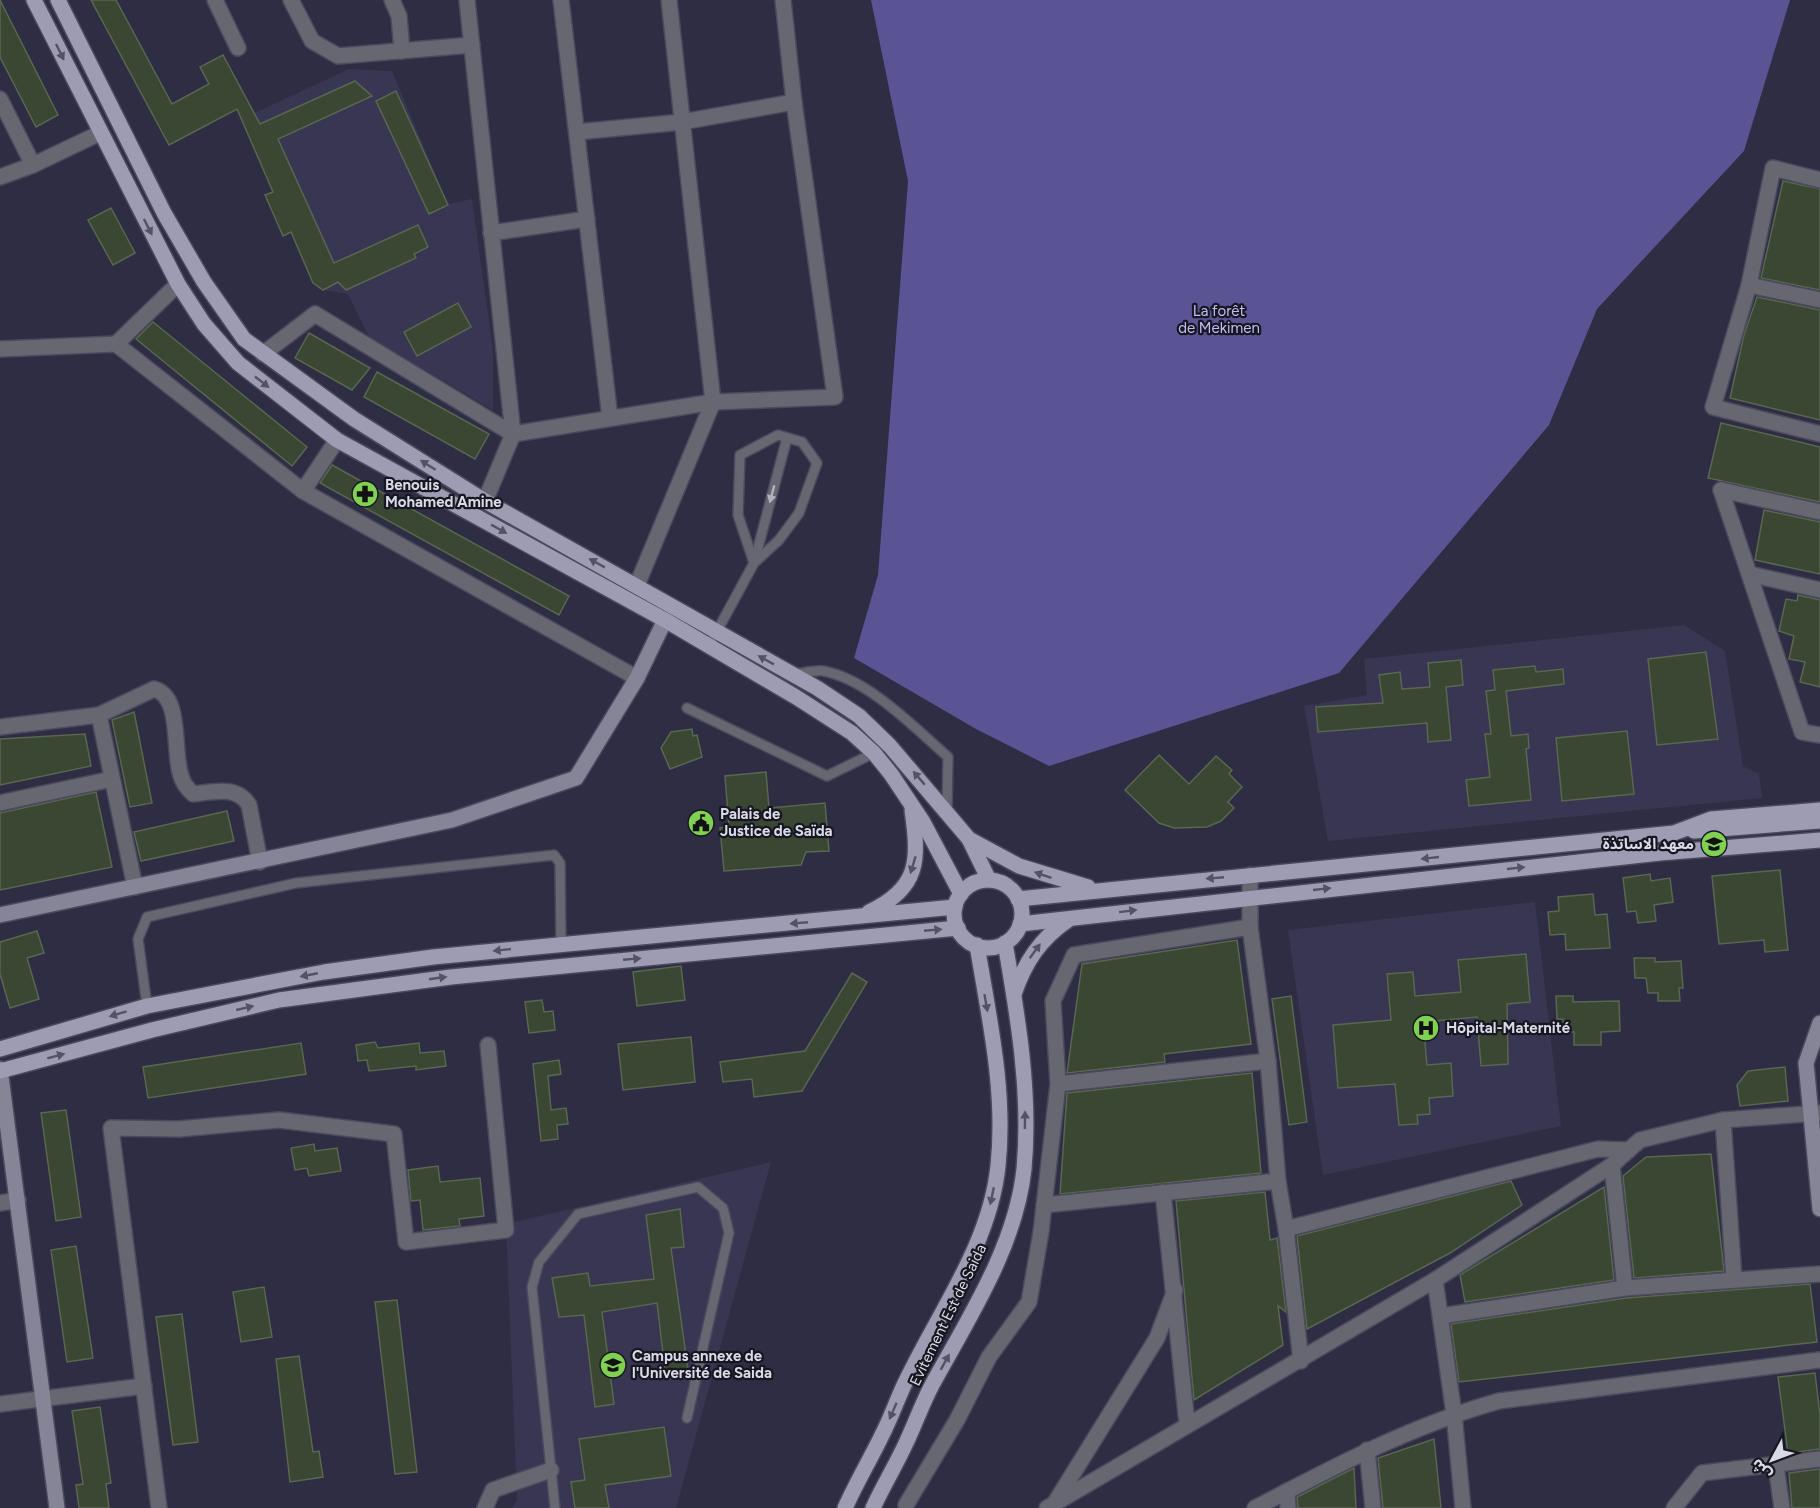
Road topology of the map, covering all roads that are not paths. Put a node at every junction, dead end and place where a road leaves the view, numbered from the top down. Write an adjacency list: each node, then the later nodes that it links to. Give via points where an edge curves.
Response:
1 (34, 0): 17 (main road, one-way to 17)
2 (58, 0): 28 (main road, via 164,213 204,282 244,339)
3 (215, 0): 11 (street)
4 (291, 0): 12 (street, via 312,42 323,50 338,56)
5 (392, 0): 12 (street, via 399,16)
6 (467, 0): 10 (street)
7 (561, 0): 16 (street)
8 (669, 0): 15 (street)
9 (783, 0): 14 (street)
10 (472, 45): 12 (street); 22 (street)
11 (238, 48)
12 (402, 51)
13 (0, 99): 18 (street)
14 (794, 102): 15 (street); 29 (street, via 835,397)
15 (682, 122): 16 (street); 29 (street)
16 (577, 132): 21 (street)
17 (100, 133): 18 (street); 23 (main road, one-way to 23)
18 (33, 165): 19 (street)
19 (0, 177)
20 (1820, 180): 24 (street, via 1773,168)
21 (587, 219): 22 (street); 30 (street)
22 (491, 233): 31 (street)
23 (178, 284): 26 (street); 34 (main road, one-way to 34, via 204,324 238,363)
24 (1749, 285): 25 (street); 32 (street, via 1713,407)
25 (1820, 300)
26 (116, 344): 27 (street); 35 (street)
27 (0, 349)
28 (263, 354): 31 (street, via 315,314); 36 (main road, one-way to 28, via 354,419)
29 (713, 402): 30 (street); 40 (street)
30 (610, 418): 31 (street)
31 (513, 434): 36 (street)
32 (1820, 434)
33 (787, 438): 38 (lane, one-way to 38); 38 (lane, via 802,442 817,463 799,513 779,540); 38 (lane, via 778,435 740,455 738,515)
34 (337, 440): 35 (street); 42 (main road, one-way to 42)
35 (303, 491): 46 (street)
36 (485, 501): 40 (main road, one-way to 36)
37 (1820, 512): 39 (street, via 1721,490)
38 (754, 563): 43 (lane)
39 (1749, 574): 41 (street); 50 (street, via 1802,732)
40 (637, 585): 43 (main road)
41 (1820, 590)
42 (665, 620): 44 (main road); 46 (street)
43 (716, 632): 44 (lane); 45 (main road, one-way to 43)
44 (709, 646): 51 (main road, via 824,715)
45 (792, 674): 55 (main road, one-way to 45, via 859,716); 55 (lane, via 820,671 839,675 883,701 948,757)
46 (637, 678): 63 (street, via 576,778 452,820)
47 (687, 708): 51 (lane, via 827,776)
48 (99, 715): 49 (street); 52 (street); 63 (street, via 154,688 162,691 171,703 183,782 193,794 236,792 244,796)
49 (0, 727)
50 (1820, 735)
51 (874, 753): 54 (main road)
52 (112, 779): 53 (street); 66 (street)
53 (0, 803)
54 (911, 807): 70 (main road, via 923,822); 72 (main road, one-way to 72, via 917,846 907,882 891,902)
55 (947, 810): 60 (main road)
56 (1820, 810): 59 (main road, via 1711,819)
57 (1820, 821): 59 (main road)
58 (1820, 830): 62 (main road, via 1720,840)
59 (1674, 833): 64 (main road, one-way to 64)
60 (969, 839): 65 (main road); 67 (main road, one-way to 60, via 1037,873)
61 (1820, 840): 62 (main road)
62 (1660, 853): 68 (main road, one-way to 62)
63 (260, 861): 66 (street)
64 (1250, 875): 67 (main road, one-way to 67); 68 (street)
65 (989, 880): 69 (main road, via 1003,883); 70 (main road, via 976,882)
66 (135, 887): 71 (street)
67 (1100, 890): 69 (main road)
68 (1250, 897): 73 (main road, one-way to 68); 76 (street)
69 (1018, 899): 74 (main road, via 1022,911)
70 (958, 900): 72 (main road); 75 (main road)
71 (0, 915)
72 (857, 918): 78 (main road, one-way to 78)
73 (1070, 918): 74 (main road); 80 (main road, one-way to 73, via 1035,951)
74 (1020, 924): 77 (main road)
75 (958, 927): 79 (main road); 86 (main road, one-way to 75, via 279,1000 451,977)
76 (1250, 927): 85 (street); 87 (street, via 1074,955 1053,1001)
77 (1005, 943): 79 (main road); 80 (main road, Evitement Est de Saida)
78 (561, 944): 81 (main road, one-way to 81, via 335,971); 81 (lane, via 560,863 554,855 296,883 147,917 138,939)
79 (976, 945): 124 (main road, one-way to 124, via 996,1059 1000,1113 998,1167 988,1211 952,1294)
80 (1014, 995): 125 (main road, Evitement Est de Saida, one-way to 80, via 995,1264 1013,1218 1023,1170 1026,1113)
81 (147, 1006): 84 (main road, one-way to 84)
82 (1818, 1032): 88 (street, via 1806,1063)
83 (488, 1045): 107 (street, via 506,1230 406,1242 394,1134 279,1120 179,1130 111,1128)
84 (0, 1049)
85 (1268, 1061): 87 (street); 92 (street)
86 (0, 1071): 94 (street)
87 (1058, 1084): 96 (street)
88 (1815, 1113): 89 (street); 97 (street)
89 (1723, 1120): 90 (street, via 1640,1140); 100 (street)
90 (1629, 1150): 91 (street); 98 (street, via 1598,1149)
91 (1612, 1165): 101 (street); 102 (street)
92 (1278, 1181): 93 (street); 98 (street)
93 (1163, 1192): 96 (street); 103 (street)
94 (18, 1200): 95 (street); 108 (street)
95 (0, 1203)
96 (1044, 1205): 118 (street, via 1029,1302 989,1357)
97 (1820, 1209)
98 (1286, 1229): 106 (street)
99 (1820, 1274): 100 (street)
100 (1734, 1279): 102 (street)
101 (1435, 1280): 104 (street); 106 (street)
102 (1625, 1288): 104 (street)
103 (1175, 1290): 112 (street); 119 (street, via 1157,1338)
104 (1441, 1316): 110 (street)
105 (1820, 1360): 110 (street, via 1499,1401)
106 (1301, 1361): 112 (street)
107 (144, 1386): 108 (street); 121 (street)
108 (43, 1398): 109 (street); 120 (street)
109 (0, 1404)
110 (1454, 1414): 113 (street); 129 (street)
111 (687, 1418): 116 (lane, via 729,1233 723,1208 698,1187 578,1214 539,1262 532,1287)
112 (1187, 1424): 119 (street)
113 (1367, 1450): 117 (street); 128 (street)
114 (1820, 1459): 115 (street)
115 (1776, 1466): 130 (street, via 1702,1473); 131 (street)
116 (551, 1470): 122 (street, via 494,1490); 123 (lane)
117 (1287, 1491): 126 (street); 127 (street)
118 (906, 1505)
119 (1050, 1506)
120 (57, 1508)
121 (159, 1508)
122 (485, 1508)
123 (555, 1508)
124 (845, 1508)
125 (873, 1508)
126 (1255, 1508)
127 (1288, 1508)
128 (1373, 1508)
129 (1463, 1508)
130 (1674, 1508)
131 (1782, 1508)

